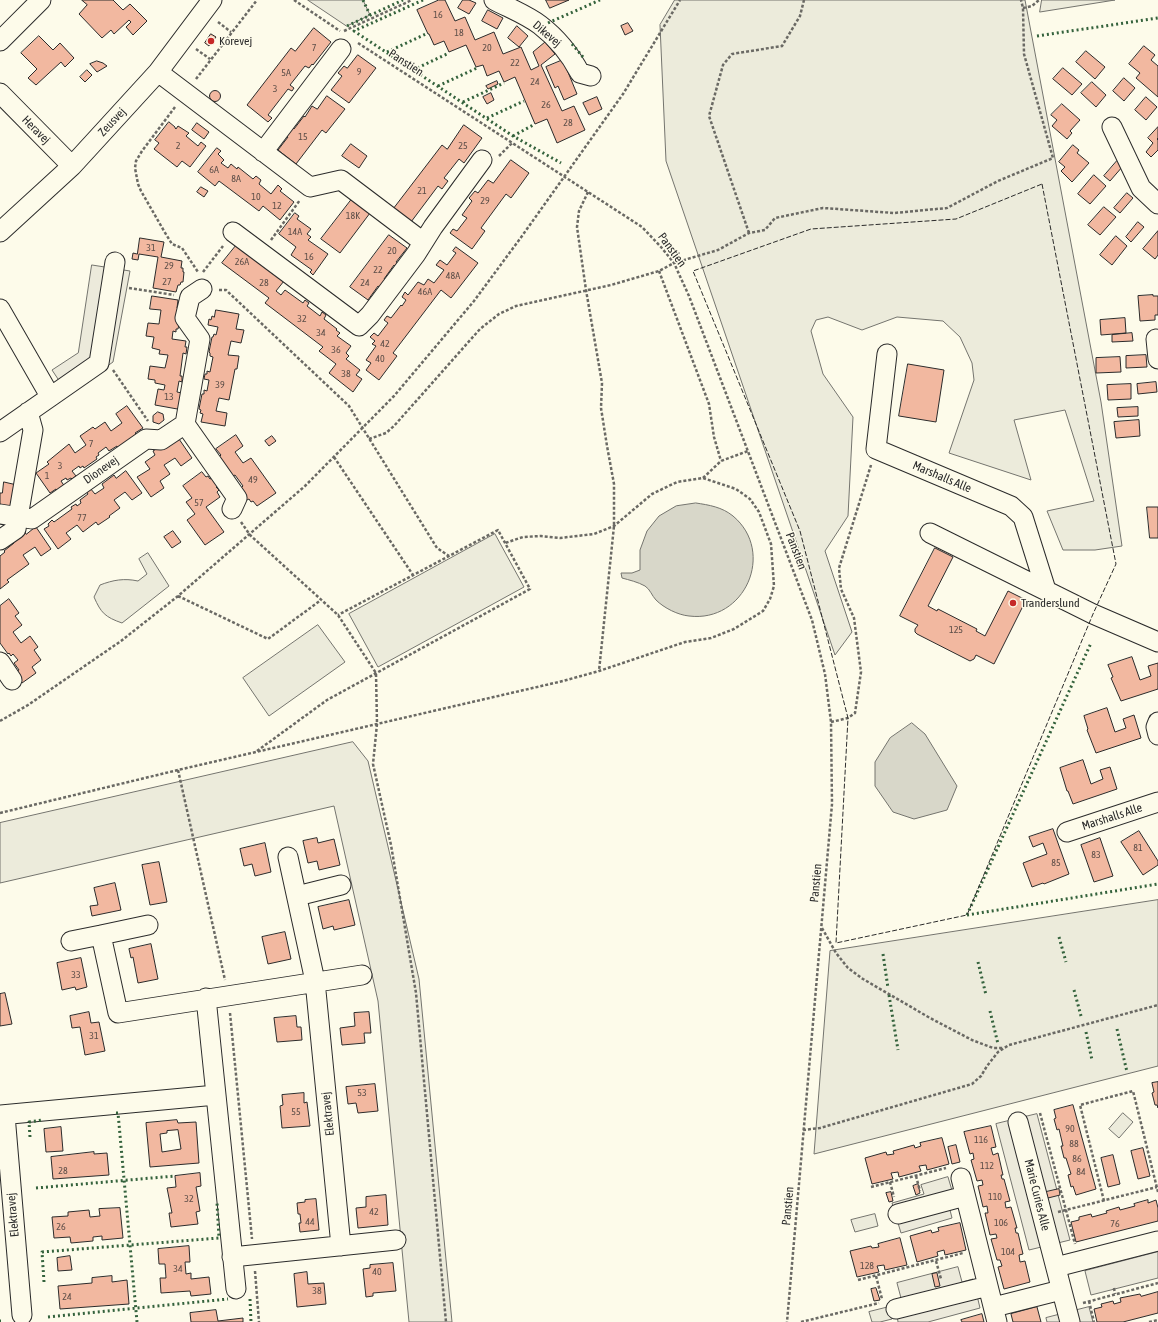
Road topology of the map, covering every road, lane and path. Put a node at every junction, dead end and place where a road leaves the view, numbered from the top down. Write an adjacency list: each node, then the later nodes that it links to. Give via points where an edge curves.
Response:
1 (41, 0): 15 (street)
2 (212, 0): 16 (street, Zeusvej)
3 (256, 0): 13 (path)
4 (294, 0): 14 (path, Panstien)
5 (412, 0): 14 (path)
6 (494, 0): 17 (street, Dikevej, via 540,25 559,42 580,72)
7 (680, 0): 24 (path, via 623,94)
8 (804, 0): 30 (path, via 800,16 782,46 732,54 723,65 709,116)
9 (1021, 0): 11 (path)
10 (1039, 0): 11 (path, via 1032,6)
11 (1023, 8): 30 (path, via 1024,54 1053,158 998,181 947,208 894,212 823,208 775,218 765,230)
12 (218, 22): 13 (path)
13 (232, 32): 19 (path)
14 (347, 40): 21 (street); 24 (path, Panstien)
15 (0, 41)
16 (158, 72): 19 (street); 23 (street, Zeusvej)
17 (591, 76)
18 (0, 93): 23 (street, Heravej)
19 (185, 93): 21 (street); 29 (path, via 136,161 138,184 172,244 182,248 200,275)
20 (1112, 127): 27 (street, via 1141,188)
21 (263, 152): 25 (street)
22 (482, 160): 31 (street)
23 (72, 166): 28 (street, Zeusvej)
24 (563, 176): 26 (path, Panstien); 47 (path, via 474,301 394,396)
25 (310, 187): 31 (street, via 341,180); 32 (path)
26 (588, 192): 34 (path, Panstien, via 642,227); 37 (path, via 579,211 577,227)
27 (1158, 204)
28 (0, 232)
29 (233, 232): 32 (street)
30 (749, 234): 34 (path, via 718,250)
31 (423, 242): 32 (street, via 370,315 359,326)
32 (261, 253)
33 (115, 262): 43 (street)
34 (674, 263): 35 (path); 52 (path, Panstien, via 690,296)
35 (660, 271): 37 (path); 54 (path, via 709,404)
36 (131, 288): 38 (path)
37 (586, 290): 49 (path, via 516,306 499,314 480,329 394,426 386,433); 58 (path, via 602,383 601,408 614,484)
38 (196, 293): 46 (street, via 185,318 200,339); 47 (path, via 226,290 349,406)
39 (0, 309): 44 (street)
40 (1156, 339): 42 (street)
41 (887, 354): 51 (street)
42 (1158, 359)
43 (99, 363): 44 (street); 50 (path, via 113,369)
44 (50, 396): 45 (street)
45 (28, 412): 48 (street); 57 (street, via 33,430)
46 (185, 424): 50 (street, Dionevej); 56 (street, via 237,498)
47 (362, 429): 49 (path); 53 (path)
48 (0, 432)
49 (369, 439): 63 (path, via 437,548)
50 (161, 440): 57 (street, Dionevej, via 146,439 32,519)
51 (876, 450): 65 (street, Marshalls Alle, via 1011,506 1022,517); 75 (path, via 839,568 841,589 854,618 861,672 855,713 848,718)
52 (748, 451): 54 (path); 75 (path, Panstien, via 812,620 825,674)
53 (334, 457): 60 (path); 64 (path)
54 (721, 461): 55 (path)
55 (703, 478): 58 (path, via 677,482 652,494); 71 (path, via 736,489 750,500 759,512 771,544 774,586 770,599 763,611 734,629 712,638 685,642)
56 (232, 508)
57 (9, 516): 61 (street, via 16,529)
58 (614, 526): 62 (path, via 594,534 560,538 523,537); 71 (path)
59 (930, 533): 65 (street)
60 (250, 535): 66 (path); 67 (path)
61 (0, 540)
62 (505, 543): 63 (path, via 498,530); 72 (path, via 530,589)
63 (449, 556): 64 (path)
64 (413, 575): 68 (path)
65 (1046, 590): 69 (street)
66 (178, 596): 67 (path, via 268,639); 74 (path, via 121,641 28,705)
67 (321, 600): 68 (path)
68 (338, 615): 72 (path)
69 (1158, 642)
70 (0, 662): 73 (street)
71 (600, 671): 77 (path)
72 (376, 673): 77 (path); 79 (path, via 327,700)
73 (12, 680)
74 (0, 721)
75 (831, 722): 87 (path, Panstien, via 832,804)
76 (1158, 722): 78 (street)
77 (377, 724): 79 (path); 129 (path, via 373,764 391,845 416,993)
78 (1158, 735)
79 (254, 752): 81 (path)
80 (1158, 802): 82 (street, Marshalls Alle)
81 (0, 813)
82 (1067, 832)
83 (288, 857): 85 (street, Elektravej)
84 (341, 885): 85 (street)
85 (297, 896): 91 (street, Elektravej)
86 (148, 925): 88 (street)
87 (821, 927): 94 (path, via 836,954 848,968 863,979 972,1040 993,1048); 99 (path, Panstien)
88 (101, 935): 89 (street); 92 (street, via 118,1012)
89 (71, 941)
90 (362, 975): 91 (street)
91 (315, 981): 92 (street); 112 (street, Elektravej)
92 (206, 998): 95 (street)
93 (1158, 1005): 94 (path)
94 (1005, 1048): 99 (path, via 998,1052 972,1084 820,1128)
95 (216, 1095): 97 (street, Elektravej); 114 (street)
96 (1040, 1113): 106 (path)
97 (2, 1115): 126 (street, Elektravej)
98 (1018, 1122): 108 (street, Marie Curies Alle)
99 (803, 1130): 130 (path, Panstien)
100 (961, 1178): 101 (path, via 947,1168); 104 (street)
101 (871, 1187)
102 (1157, 1187): 103 (path); 105 (path); 105 (path, via 1133,1091 1080,1105)
103 (1158, 1192)
104 (965, 1196): 107 (street); 113 (street)
105 (1104, 1201): 106 (path)
106 (1066, 1210): 108 (path); 111 (path)
107 (898, 1214)
108 (1042, 1216): 115 (street, Marie Curies Alle)
109 (396, 1240): 112 (street)
110 (1158, 1241): 115 (street)
111 (1075, 1245)
112 (341, 1246): 114 (street)
113 (979, 1249): 116 (path); 119 (street)
114 (232, 1257): 121 (street)
115 (1056, 1268): 124 (street, Marie Curies Alle)
116 (876, 1276): 117 (path); 131 (path, via 883,1302)
117 (858, 1280)
118 (1158, 1283): 122 (path)
119 (988, 1286): 125 (street); 127 (street)
120 (1114, 1288): 122 (path)
121 (236, 1289)
122 (1116, 1294): 123 (path)
123 (1089, 1302): 124 (path); 132 (path)
124 (1066, 1306): 127 (street)
125 (896, 1309)
126 (22, 1315)
127 (996, 1315)
128 (1158, 1320): 133 (path)
129 (446, 1322)
130 (787, 1322)
131 (801, 1322)
132 (1094, 1322)
133 (1149, 1322)

